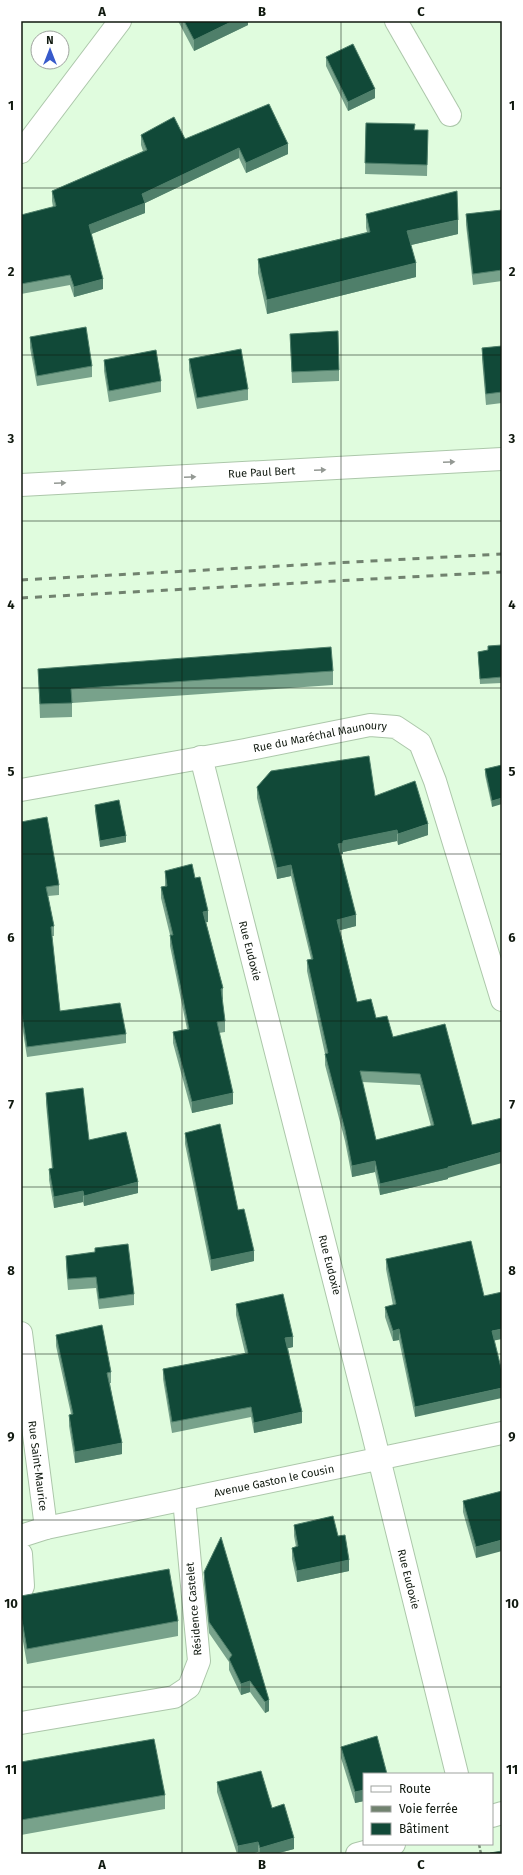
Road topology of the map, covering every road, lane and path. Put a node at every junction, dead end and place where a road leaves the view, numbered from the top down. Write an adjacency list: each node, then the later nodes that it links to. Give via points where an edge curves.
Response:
1 (120, 21): 4 (street)
2 (396, 21): 3 (street)
3 (450, 115)
4 (21, 152)
5 (502, 460): 6 (street, Rue Paul Bert, one-way to 5)
6 (21, 485)
7 (201, 757): 8 (street, Rue du Maréchal Maunoury); 9 (street, Rue du Maréchal Maunoury, via 370,725 396,727 420,743 435,781); 12 (street, Rue Eudoxie)
8 (21, 790)
9 (502, 1000)
10 (21, 1333): 14 (street, Rue Saint-Maurice)
11 (502, 1433): 12 (street, Avenue Gaston le Cousin)
12 (379, 1459): 13 (street, Avenue Gaston le Cousin); 19 (street, Rue Eudoxie)
13 (184, 1499): 14 (street, Avenue Gaston le Cousin); 18 (street, Résidence Castelet, via 199,1661 189,1687 174,1697)
14 (46, 1528): 15 (street, Avenue Gaston le Cousin)
15 (21, 1536)
16 (21, 1554): 17 (street)
17 (21, 1591)
18 (21, 1723)
19 (457, 1773)
20 (390, 1845): 21 (street)
21 (357, 1854)

